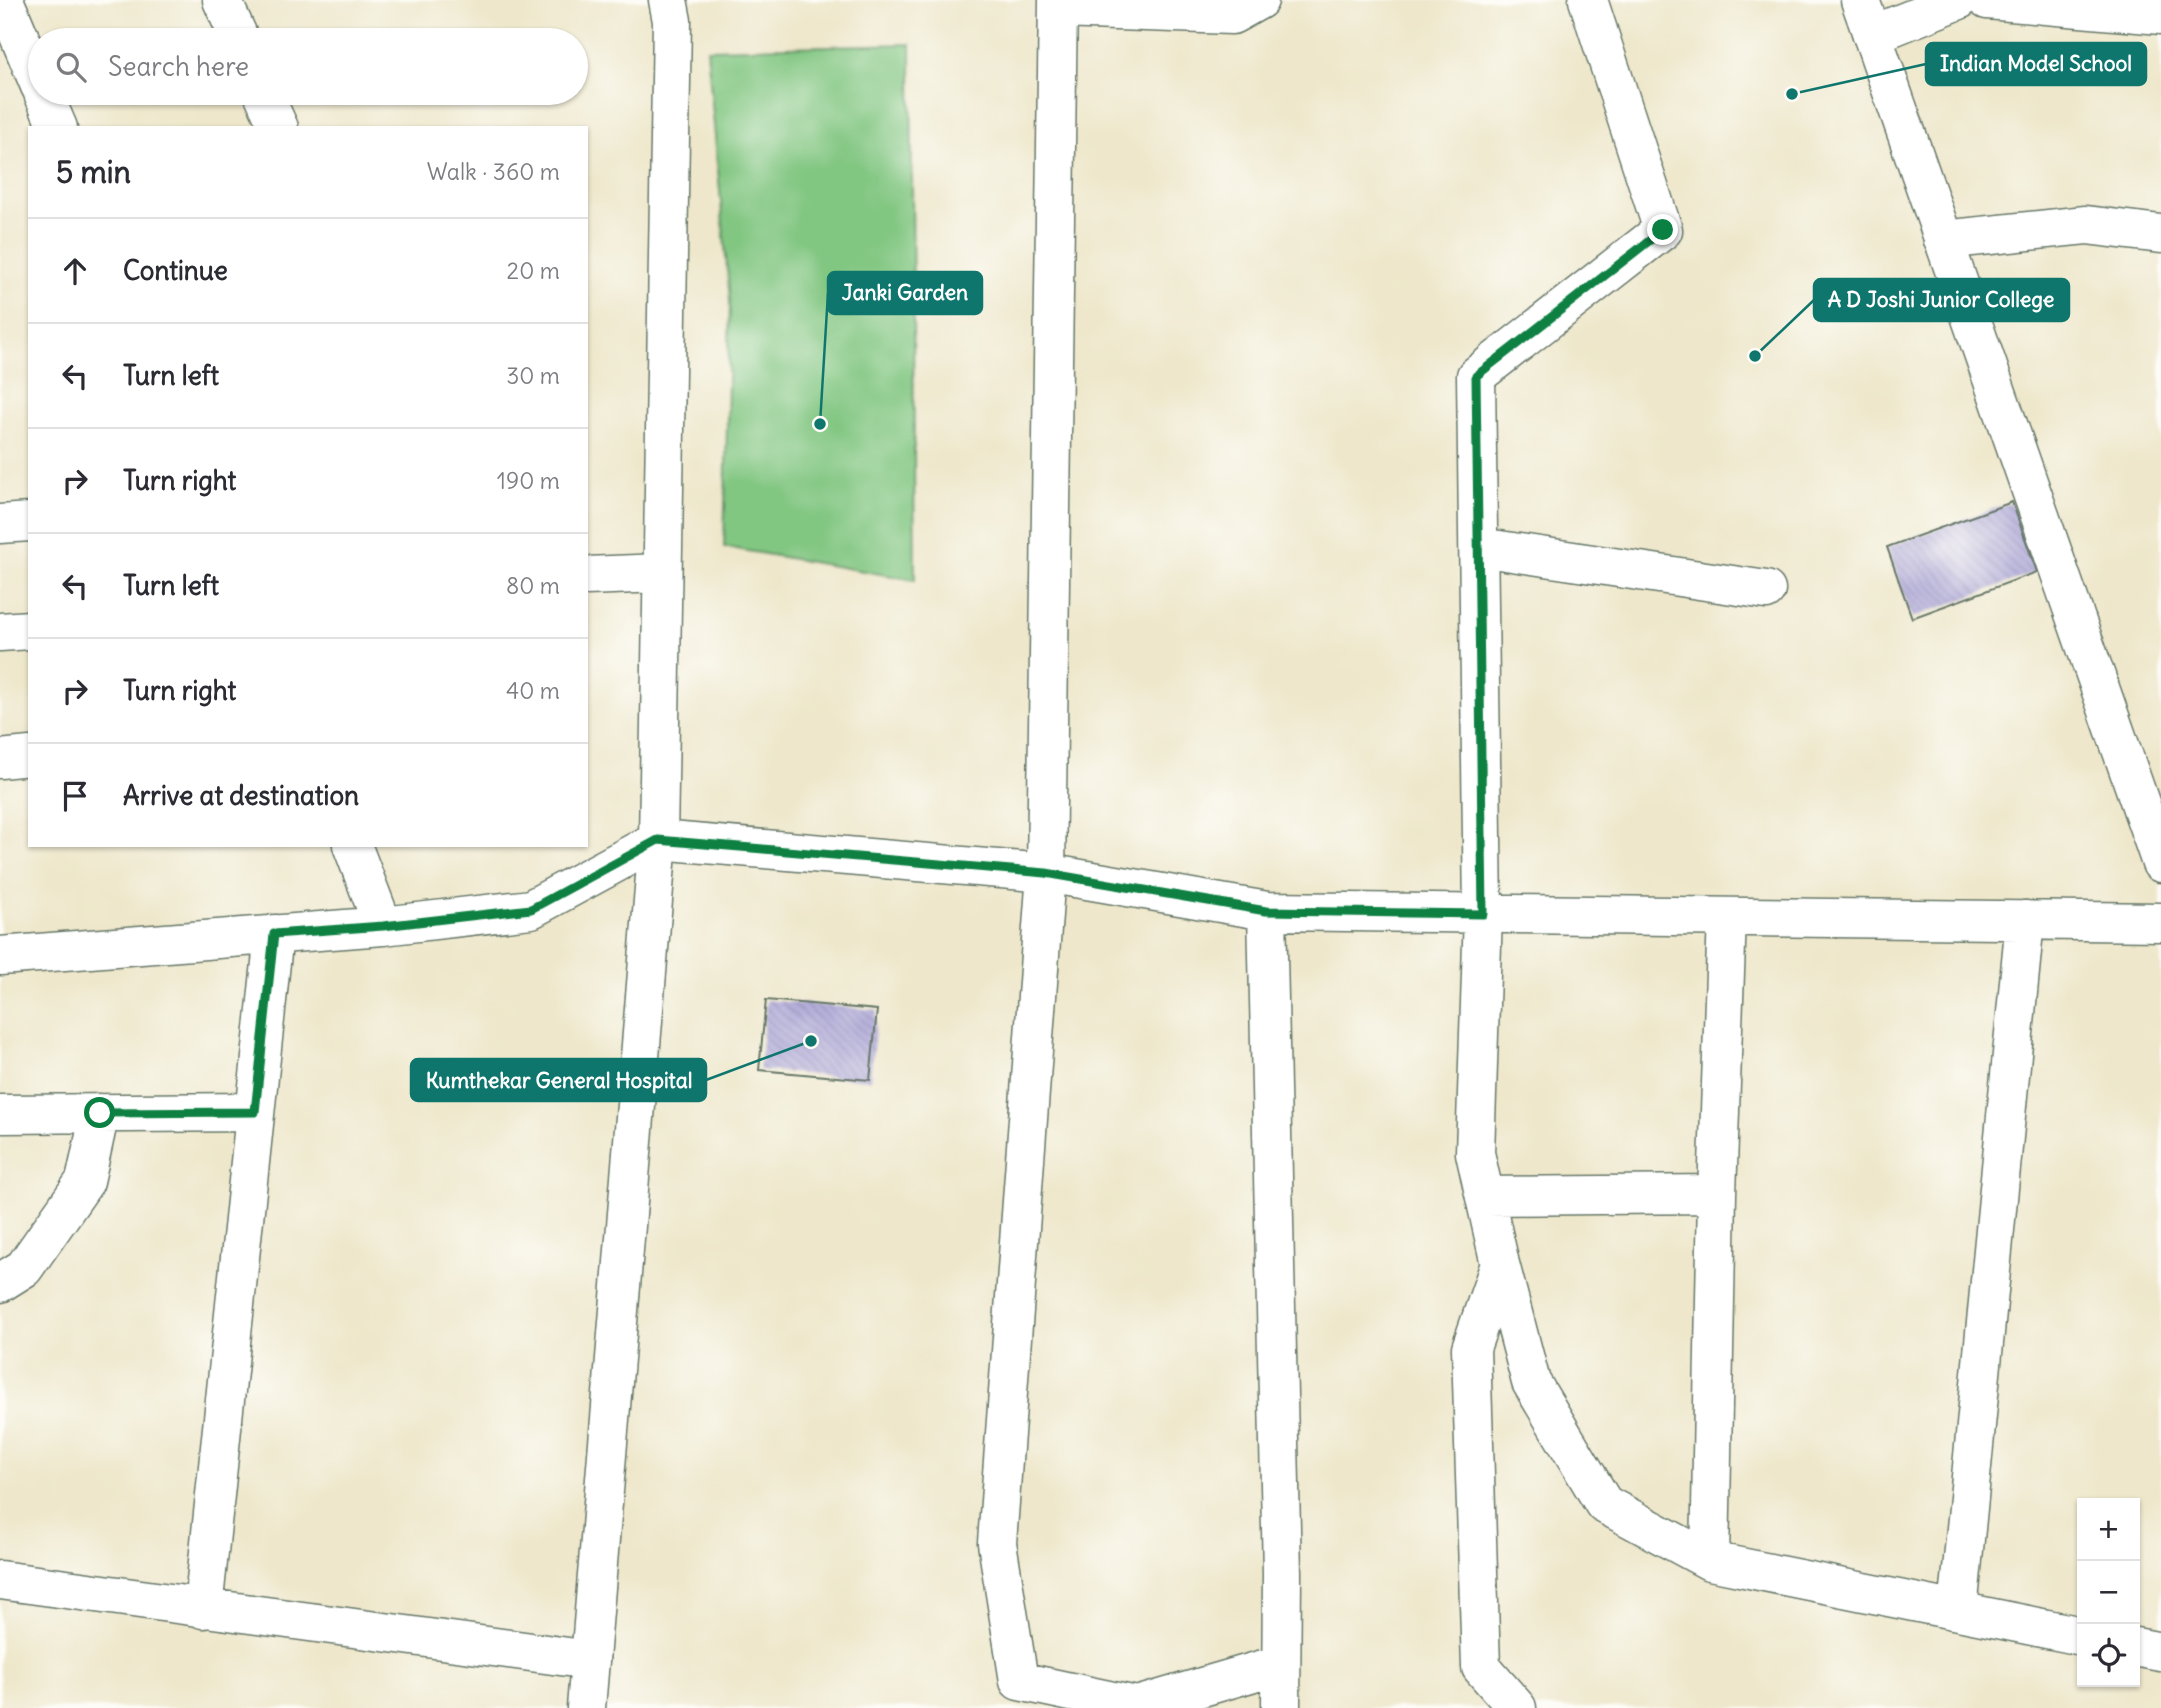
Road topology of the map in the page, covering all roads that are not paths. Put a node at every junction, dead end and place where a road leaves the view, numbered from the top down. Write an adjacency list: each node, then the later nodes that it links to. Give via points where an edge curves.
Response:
1 (4, 0): 13 (street)
2 (222, 0): 11 (street)
3 (668, 0): 23 (street, via 672,21)
4 (1259, 0): 9 (street, via 1232,15)
5 (1588, 0): 22 (street, via 1663,230 1476,376)
6 (1860, 0): 12 (street)
7 (1959, 0): 12 (street)
8 (1986, 0): 10 (street)
9 (1059, 4): 33 (street)
10 (2161, 15)
11 (235, 28)
12 (1872, 35): 19 (street)
13 (28, 57)
14 (48, 105): 16 (street)
15 (268, 105): 17 (street)
16 (57, 126)
17 (278, 126)
18 (2161, 234): 19 (street, via 2086,225)
19 (1943, 240): 32 (street)
20 (28, 522): 21 (street)
21 (0, 524)
22 (1479, 547): 25 (street); 35 (street)
23 (662, 573): 24 (street); 30 (street)
24 (588, 576)
25 (1766, 590)
26 (28, 630): 27 (street)
27 (0, 632)
28 (28, 756): 29 (street)
29 (0, 759)
30 (658, 840): 33 (street); 39 (street, via 531,909); 56 (street)
31 (353, 847): 39 (street)
32 (2161, 863)
33 (1046, 873): 34 (street); 57 (street, via 997,1544 1019,1681 1137,1706)
34 (1266, 911): 35 (street); 57 (street)
35 (1483, 914): 36 (street); 46 (street, via 1475,1153)
36 (1727, 917): 37 (street); 45 (street)
37 (2025, 920): 38 (street); 52 (street)
38 (2161, 922)
39 (383, 926): 40 (street)
40 (274, 934): 41 (street); 42 (street)
41 (0, 956)
42 (255, 1112): 43 (street); 51 (street)
43 (100, 1113): 44 (street); 48 (street, via 85,1181 24,1268)
44 (0, 1114)
45 (1717, 1194): 46 (street); 49 (street)
46 (1485, 1196): 47 (street)
47 (1500, 1265): 49 (street, via 1531,1382 1604,1504); 60 (street, via 1471,1348 1481,1667)
48 (0, 1283)
49 (1710, 1561): 52 (street)
50 (0, 1580): 51 (street)
51 (204, 1609): 56 (street)
52 (1958, 1611): 53 (street)
53 (2077, 1635)
54 (2140, 1648): 55 (street)
55 (2161, 1652)
56 (590, 1660): 58 (street)
57 (1281, 1664): 59 (street)
58 (586, 1708)
59 (1281, 1708)
60 (1517, 1708)

